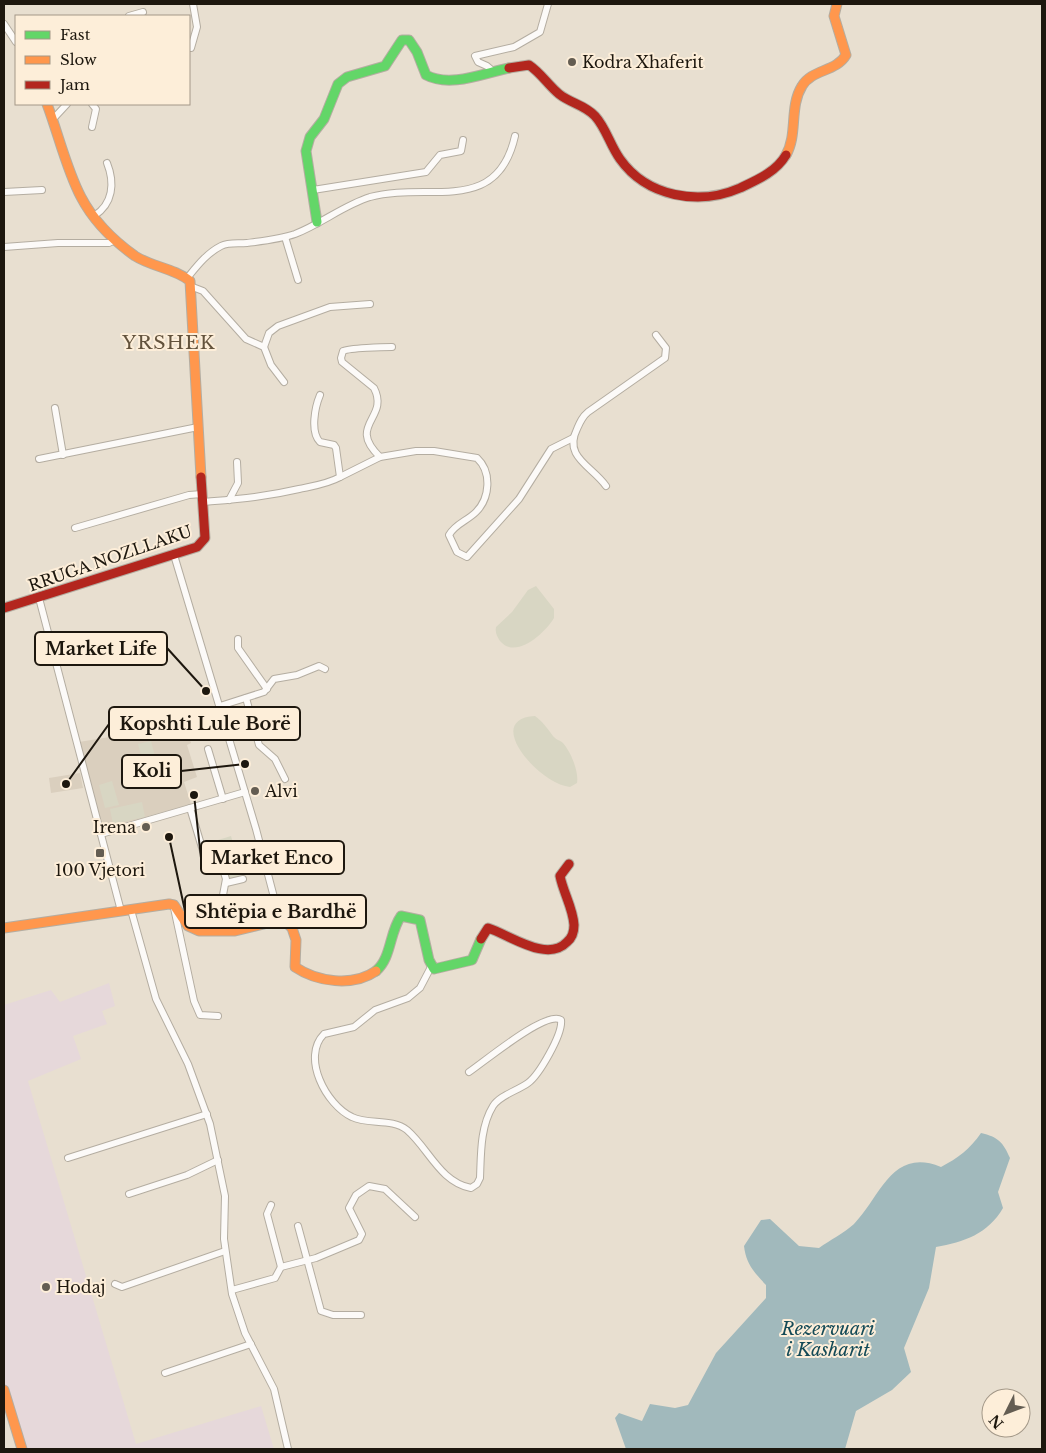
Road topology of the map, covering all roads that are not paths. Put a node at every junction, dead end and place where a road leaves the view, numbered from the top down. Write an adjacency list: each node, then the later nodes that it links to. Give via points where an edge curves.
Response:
1 (193, 4): 8 (street, via 197,27)
2 (548, 4): 9 (street, via 540,32 514,47 475,56 478,62)
3 (837, 4): 9 (street, via 834,16 846,55 835,65 810,76 800,88 791,144 783,161 735,190 710,199 694,200 646,182 622,162 594,115 559,94 529,65)
4 (143, 12): 5 (street)
5 (133, 15)
6 (4, 24): 7 (street)
7 (15, 40)
8 (192, 48)
9 (494, 72): 19 (street, via 441,80 429,78 414,46 409,40 402,40 385,66 346,77 338,84 306,151)
10 (48, 105): 13 (street)
11 (65, 105): 13 (street)
12 (93, 105): 14 (street, via 96,109)
13 (54, 118): 21 (street, via 81,197)
14 (92, 127)
15 (515, 136): 22 (street, via 504,167 494,177 473,188 434,194 374,196)
16 (463, 140): 19 (street, via 460,151 440,155 426,172)
17 (107, 163): 21 (street, via 111,197 104,209)
18 (42, 190): 20 (street)
19 (313, 190): 22 (street)
20 (4, 192)
21 (94, 216): 24 (street)
22 (317, 222): 23 (street)
23 (285, 237): 26 (street); 27 (street, via 222,246 199,263)
24 (115, 240): 25 (street, via 110,243); 27 (street, via 136,257)
25 (4, 247)
26 (298, 280)
27 (189, 282): 30 (street, via 203,291 246,339); 35 (street, RRUGA NOZLLAKU)
28 (370, 304): 30 (street, via 330,307 278,326 269,333)
29 (656, 336): 36 (street, via 666,348 665,358 582,417)
30 (264, 347): 32 (street, via 271,365)
31 (392, 347): 38 (street, via 348,349 340,358 377,393 378,406 366,435 369,446)
32 (284, 382)
33 (320, 395): 41 (street, via 316,406 316,437 336,448)
34 (55, 408): 37 (street)
35 (198, 427): 37 (street); 43 (street, RRUGA NOZLLAKU)
36 (573, 438): 38 (street, via 551,449 519,499 467,557 457,552 449,536 481,505 488,480 481,462 472,456 429,451); 42 (street, via 573,450 577,456)
37 (63, 455): 39 (street)
38 (380, 457): 41 (street)
39 (39, 460)
40 (237, 462): 44 (street, via 238,483)
41 (340, 477): 44 (street, via 271,495)
42 (606, 486)
43 (202, 498): 44 (street); 45 (street, via 189,495); 46 (street, RRUGA NOZLLAKU, via 206,531 203,542)
44 (229, 500)
45 (75, 528)
46 (174, 555): 47 (street, RRUGA NOZLLAKU); 53 (street)
47 (39, 598): 48 (street, RRUGA NOZLLAKU); 59 (street)
48 (4, 608)
49 (238, 639): 51 (street, via 238,648)
50 (325, 669): 51 (street, via 319,666 297,675 274,679)
51 (267, 689): 52 (street)
52 (246, 698): 53 (street); 55 (street, via 259,745 275,759)
53 (220, 706): 56 (street)
54 (208, 749): 57 (street)
55 (285, 779)
56 (245, 792): 57 (street); 65 (street)
57 (223, 799): 58 (street)
58 (190, 808): 59 (street); 62 (street, via 203,851 206,855 219,856)
59 (101, 834): 64 (street)
60 (569, 864): 68 (street, via 560,876 575,926 561,949 533,946 488,928 472,960 437,969)
61 (243, 879): 62 (street)
62 (226, 883): 67 (street, via 224,916)
63 (174, 905): 64 (street); 67 (street, via 191,928); 69 (street, via 194,1000 200,1015)
64 (126, 911): 66 (street); 71 (street, via 156,998 188,1064)
65 (280, 920): 67 (street, via 242,930); 68 (street, via 291,926 297,937 295,967 303,972 345,981 363,977 381,967 401,916 417,918 423,925)
66 (4, 928)
67 (218, 931)
68 (432, 967): 70 (street, via 420,988 408,998 375,1010 354,1027 324,1034 314,1049 316,1071 332,1100 343,1112 354,1118 385,1122 406,1129 446,1175 471,1188 478,1184 480,1178 480,1151 491,1110 500,1098 517,1091 537,1075 559,1032 561,1020 546,1021 509,1041)
69 (218, 1016)
70 (469, 1072)
71 (207, 1114): 72 (street); 73 (street)
72 (68, 1158)
73 (218, 1160): 74 (street, via 187,1175); 78 (street, via 225,1196)
74 (129, 1194)
75 (271, 1205): 80 (street, via 267,1214)
76 (415, 1217): 79 (street, via 385,1189 369,1186 356,1196 349,1208 362,1237 350,1245)
77 (298, 1226): 79 (street)
78 (225, 1251): 81 (street, via 122,1287); 82 (street)
79 (308, 1260): 80 (street); 83 (street, via 321,1311 333,1315)
80 (281, 1267): 82 (street, via 275,1278)
81 (115, 1284)
82 (232, 1290): 84 (street, via 239,1318)
83 (361, 1315)
84 (251, 1344): 85 (street); 88 (street, via 274,1389)
85 (165, 1373)
86 (4, 1390): 87 (street)
87 (22, 1449)
88 (288, 1449)

